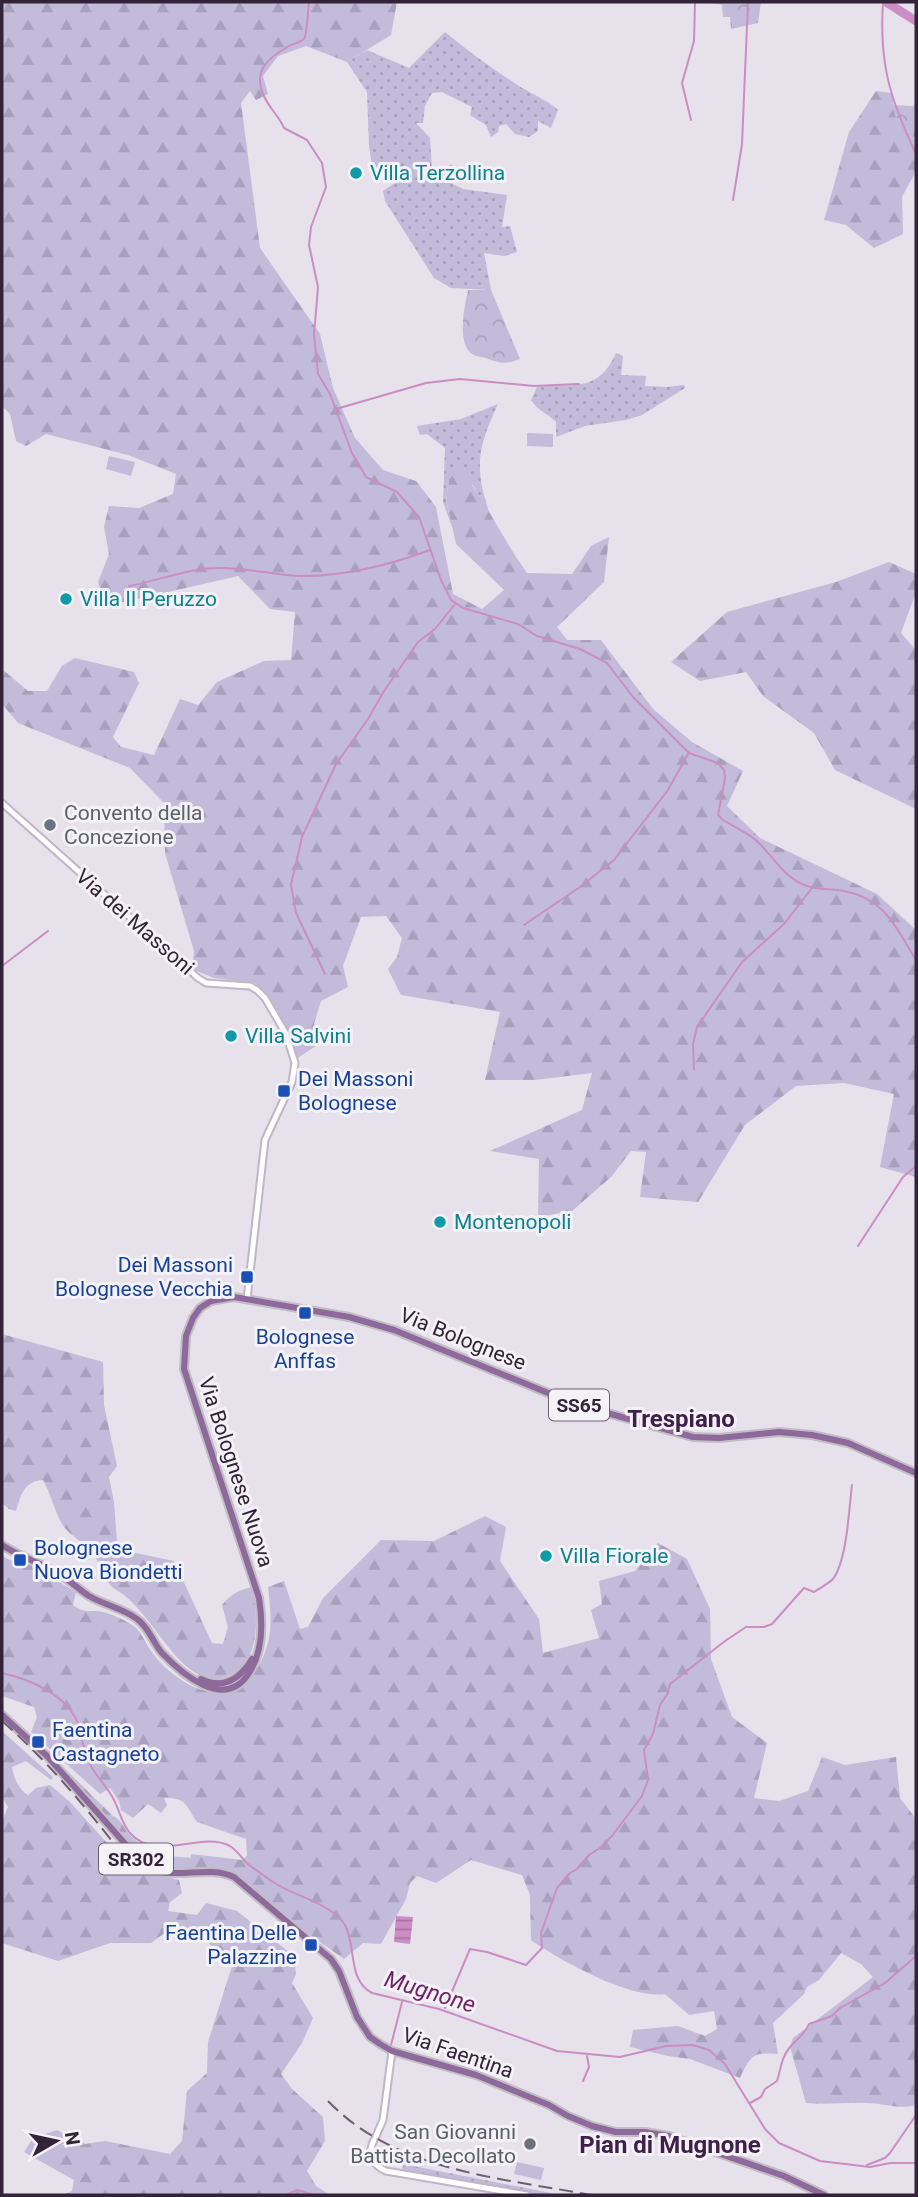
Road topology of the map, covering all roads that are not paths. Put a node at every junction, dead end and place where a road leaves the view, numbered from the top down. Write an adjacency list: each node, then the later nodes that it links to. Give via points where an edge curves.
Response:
1 (2, 803): 3 (street, Via dei Massoni, via 198,978 257,990 286,1034 295,1070 265,1140)
2 (234, 1297): 3 (main road, Via Bolognese / SS65); 5 (main road, Via Bolognese Nuova / SS65, via 216,1299 200,1308 186,1336 184,1369 259,1598 259,1644 244,1672 224,1684 209,1683 161,1652 137,1619)
3 (247, 1299): 4 (main road, Via Bolognese / SS65, via 382,1326 572,1403 693,1437 812,1434 848,1443)
4 (916, 1473)
5 (2, 1545)
6 (2, 1716): 7 (main road, Via Faentina / SR302, via 47,1756 145,1867 168,1874 219,1872 234,1877 306,1936 337,1966 354,2011 370,2037)
7 (393, 2050): 8 (street, via 382,2125 371,2148 375,2164 381,2169); 9 (main road, Via Faentina / SR302, via 475,2075 592,2126 669,2136 784,2176)
8 (527, 2195)
9 (824, 2195)

